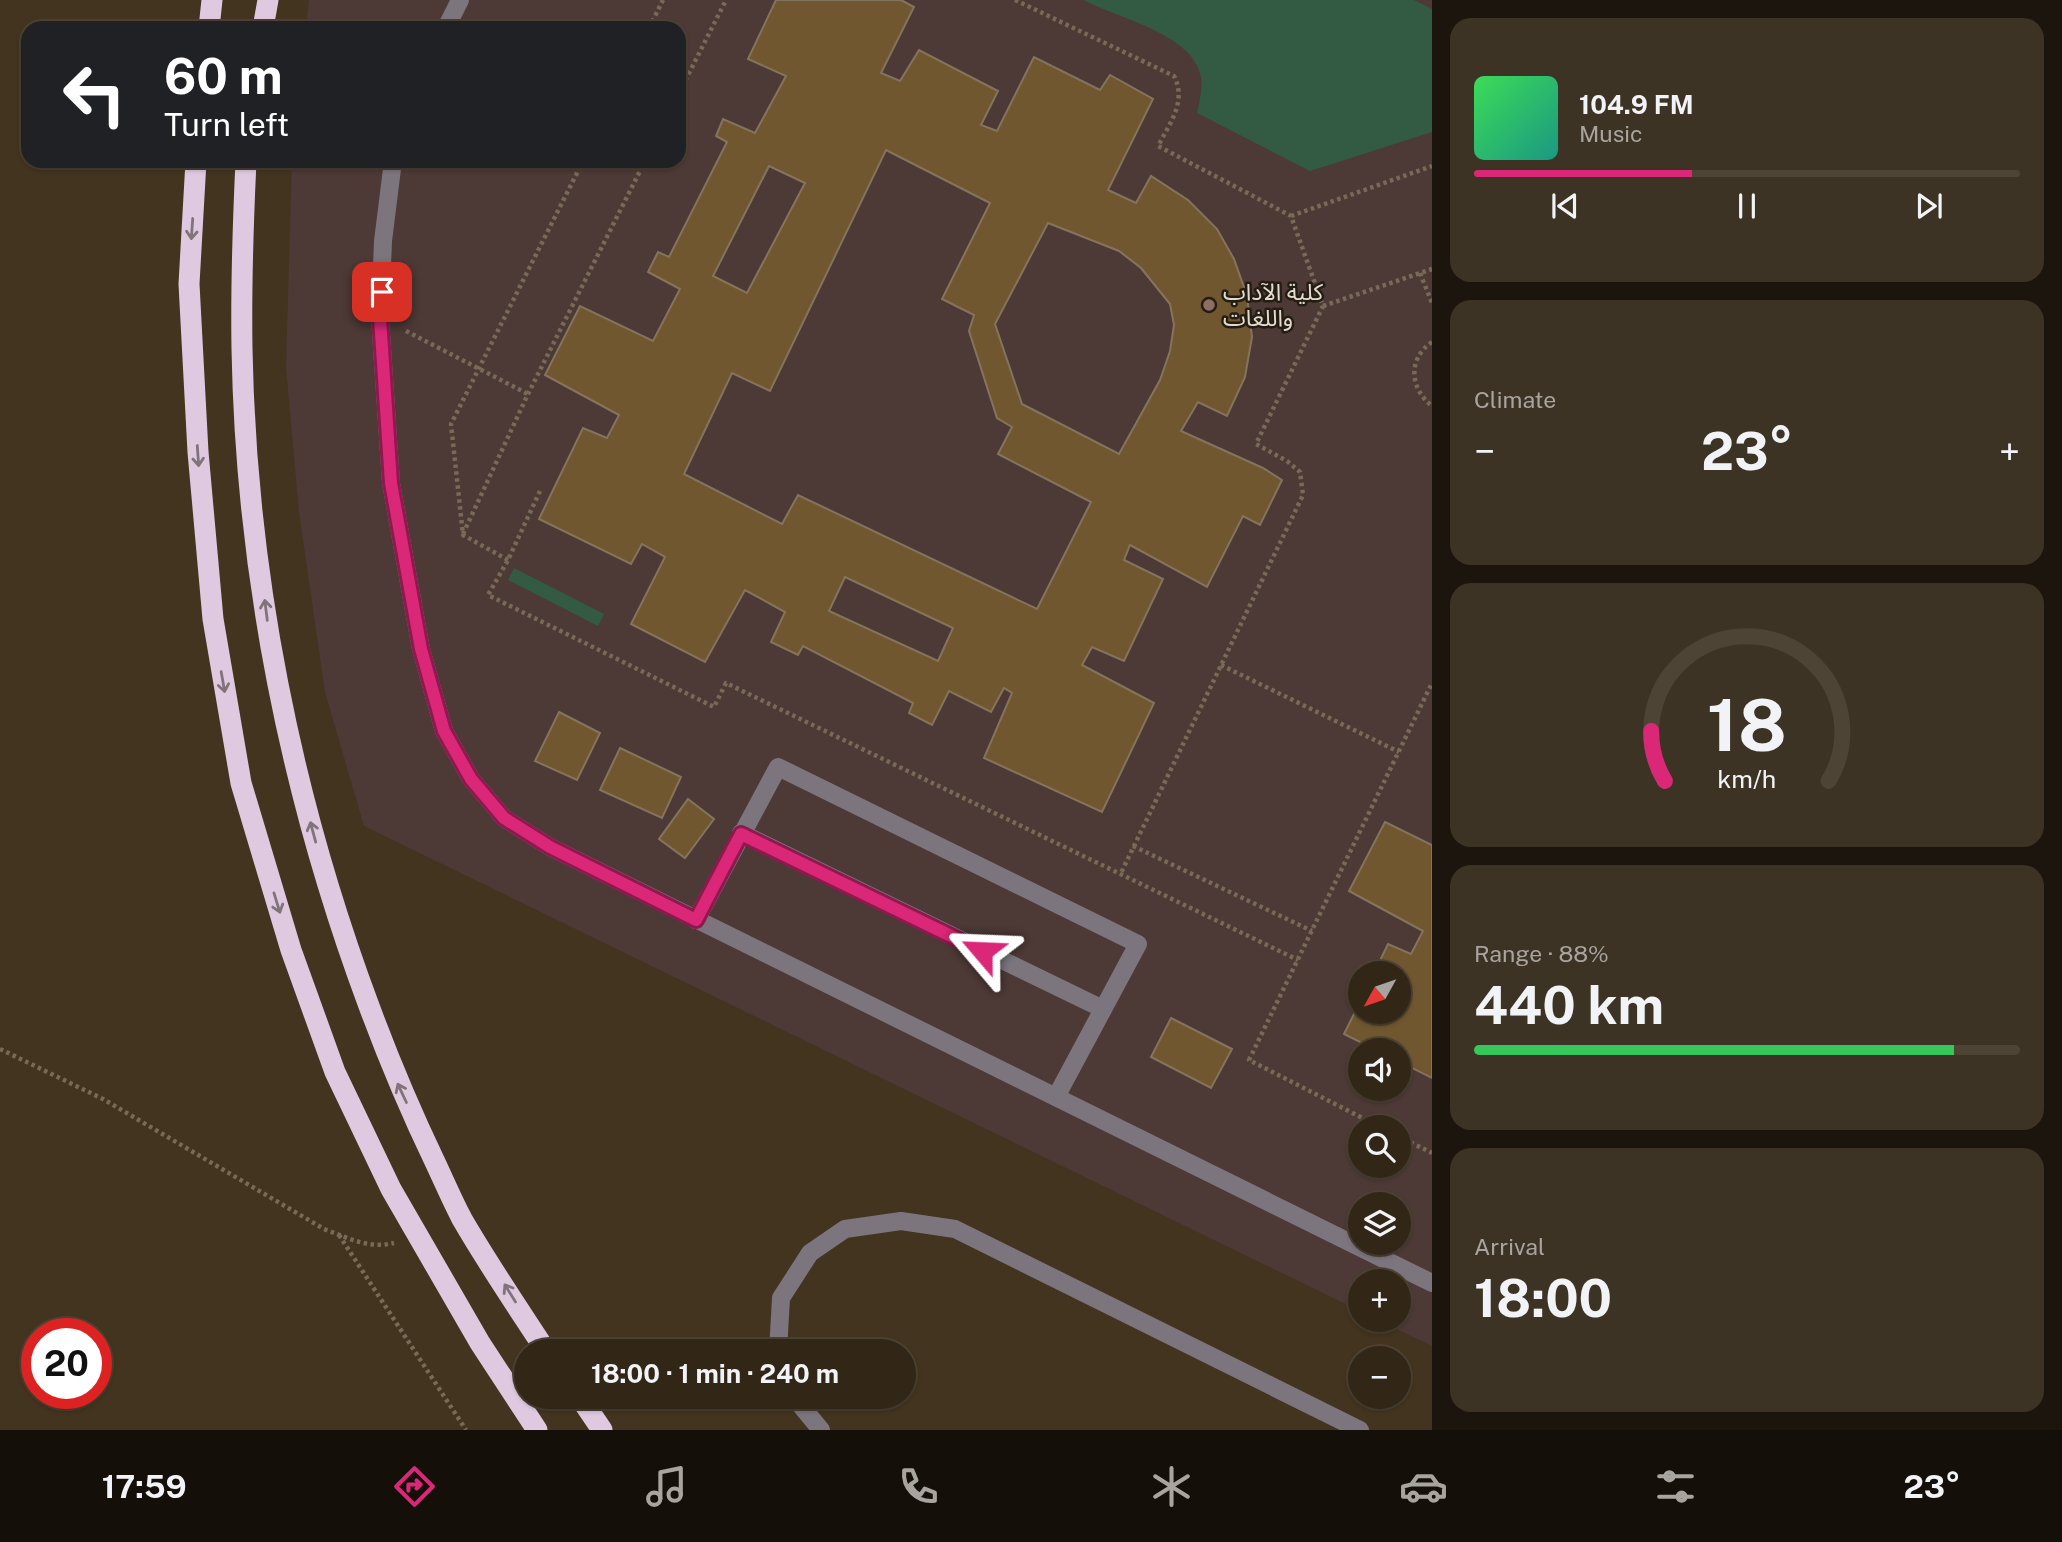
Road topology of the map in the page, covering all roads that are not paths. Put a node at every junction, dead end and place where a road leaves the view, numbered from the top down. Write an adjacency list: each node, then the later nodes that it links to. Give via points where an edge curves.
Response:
1 (212, 0): 4 (highway)
2 (268, 0): 5 (highway)
3 (460, 0): 6 (lane)
4 (210, 21)
5 (264, 21)
6 (450, 21)
7 (197, 168): 19 (highway, one-way to 19, via 189,284 198,452 213,619 241,783 291,950 335,1072 418,1237)
8 (246, 168): 15 (highway, one-way to 8, via 462,1217 396,1079 356,971 294,762 269,634 249,478 242,350)
9 (392, 168): 11 (lane, via 380,318 391,483 421,649 444,731 471,779 504,818 550,847)
10 (741, 834): 11 (lane); 12 (lane); 12 (lane, via 778,767 1138,944)
11 (696, 920): 13 (lane)
12 (1103, 1009): 13 (lane)
13 (1056, 1097): 14 (lane)
14 (1432, 1283)
15 (539, 1339)
16 (779, 1339): 22 (lane, via 781,1298 810,1254 845,1229 901,1221 955,1229)
17 (588, 1409): 20 (highway)
18 (804, 1409): 21 (lane)
19 (537, 1430)
20 (602, 1430)
21 (821, 1430)
22 (1360, 1430)

